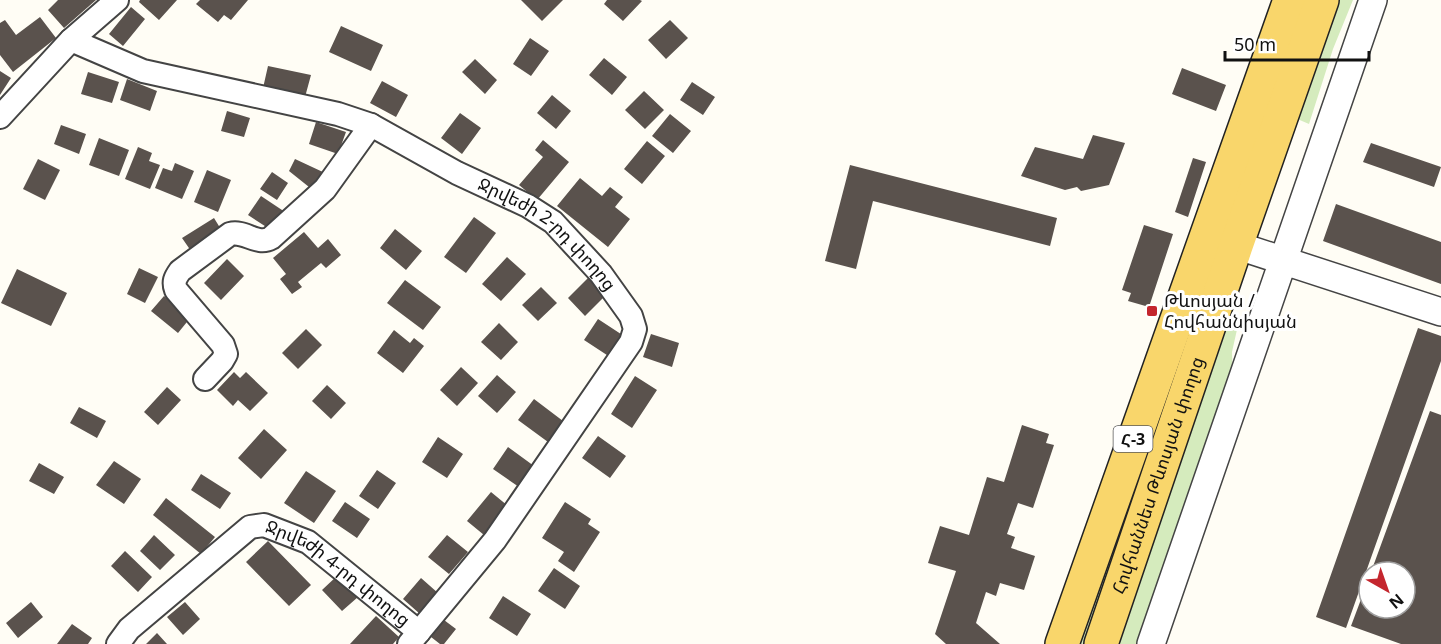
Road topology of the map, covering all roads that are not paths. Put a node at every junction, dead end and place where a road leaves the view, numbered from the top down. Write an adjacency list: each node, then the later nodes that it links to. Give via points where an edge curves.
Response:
1 (117, 0): 5 (street)
2 (1290, 0): 8 (main road, Հովհաննես Թևոսյան փողոց / Հ-3)
3 (1322, 0): 8 (main road, Հովհաննես Թևոսյան փողոց / Հ-3)
4 (1373, 0): 9 (street)
5 (71, 40): 6 (street); 7 (street, Ջրվեժի 2-րդ փողոց, via 143,71 338,114)
6 (0, 117)
7 (371, 125): 11 (street, via 325,189 271,238 260,241 239,233 230,234 176,276 176,290 223,345 226,354); 12 (street, Ջրվեժի 2-րդ փողոց, via 553,222 601,274 632,316 635,329 631,342 495,540)
8 (1222, 241): 9 (street); 14 (main road, Հովհաննես Թևոսյան փողոց / Հ-3, via 1135,434); 15 (main road, Հովհաննես Թևոսյան փողոց / Հ-3)
9 (1284, 260): 10 (street); 16 (street)
10 (1441, 312)
11 (205, 379)
12 (414, 638): 13 (street, Ջրվեժի 4-րդ փողոց, via 308,542 257,525 129,629)
13 (118, 644)
14 (1062, 644)
15 (1101, 644)
16 (1151, 644)

